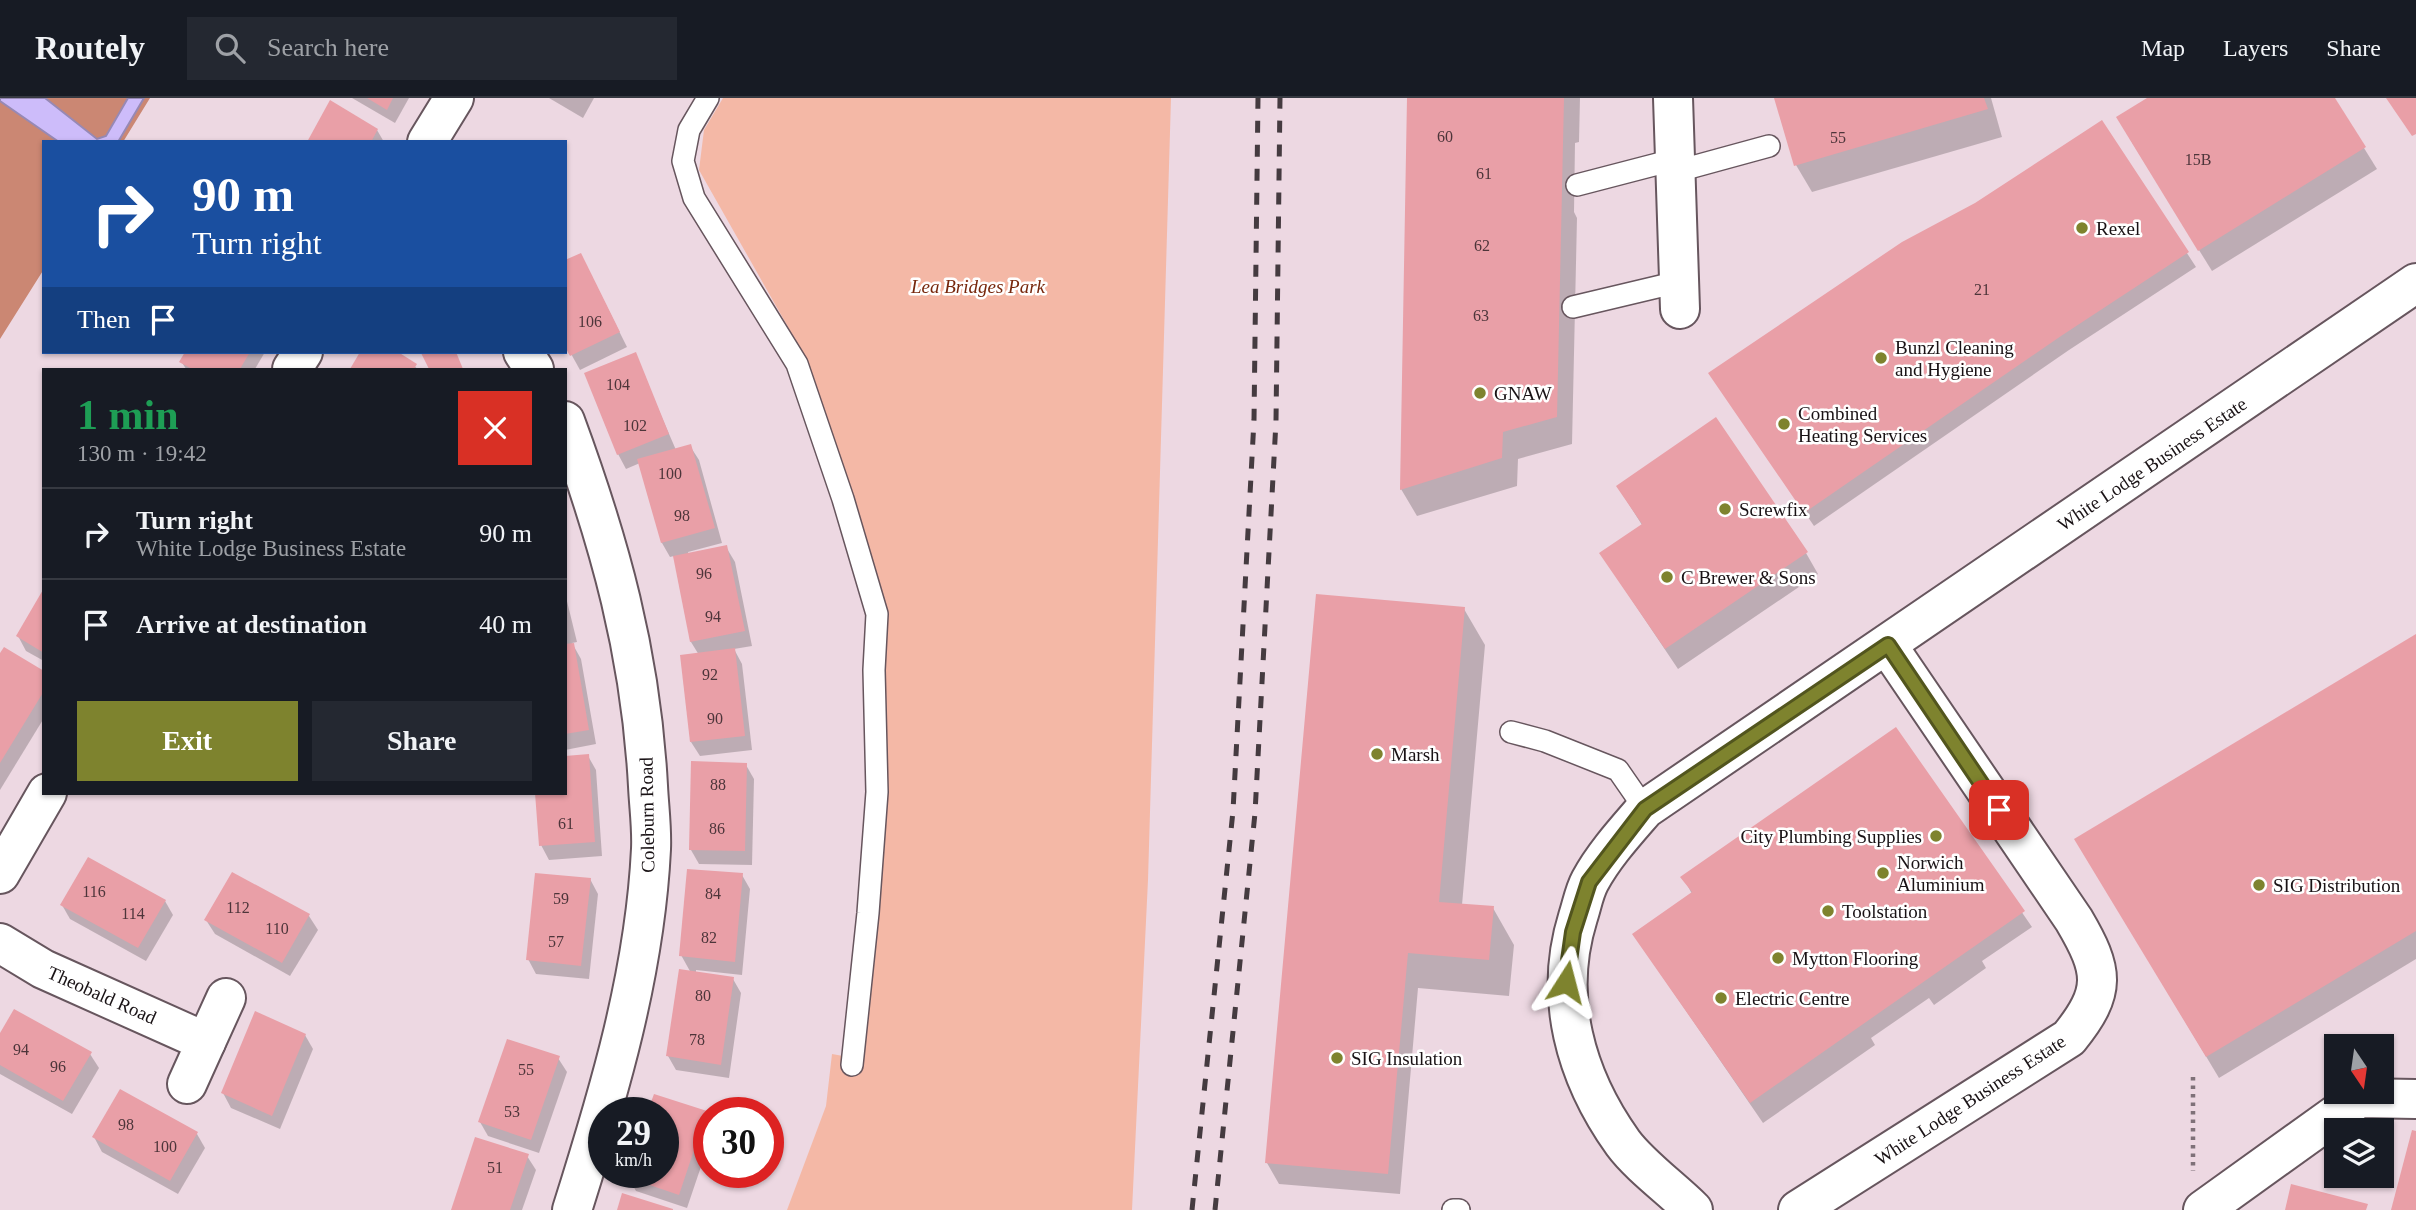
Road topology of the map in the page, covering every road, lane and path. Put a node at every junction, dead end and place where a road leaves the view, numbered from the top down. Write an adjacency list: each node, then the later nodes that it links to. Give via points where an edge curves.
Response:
1 (454, 98): 4 (street)
2 (708, 98): 20 (lane, via 689,130 683,161 694,198 797,363 877,614 877,792)
3 (1676, 99): 6 (street)
4 (428, 140)
5 (1769, 146): 6 (lane)
6 (1674, 166): 7 (lane); 9 (street)
7 (1577, 185)
8 (2416, 283): 12 (street, White Lodge Business Estate)
9 (1679, 296): 10 (lane)
10 (1573, 307)
11 (567, 426): 25 (street, Coleburn Road, via 602,522 633,648 652,847 644,931 624,1027)
12 (1888, 645): 15 (street, White Lodge Business Estate); 29 (street, White Lodge Business Estate, via 2074,920 2093,951 2099,981 2090,1012 2069,1038)
13 (1511, 732): 15 (lane, via 1618,770)
14 (46, 795): 16 (street)
15 (1645, 809): 28 (street, White Lodge Business Estate, via 1589,882 1573,932 1566,982 1571,1038 1591,1093 1625,1146)
16 (0, 874)
17 (0, 943): 19 (street, Theobald Road, via 43,968)
18 (226, 998): 19 (street)
19 (206, 1042): 22 (street)
20 (852, 1065)
21 (2193, 1077): 24 (path)
22 (187, 1084)
23 (2416, 1099): 24 (street, via 2359,1098)
24 (2198, 1197)
25 (572, 1210)
26 (1453, 1210): 27 (lane)
27 (1459, 1210)
28 (1693, 1210)
29 (1798, 1210)

